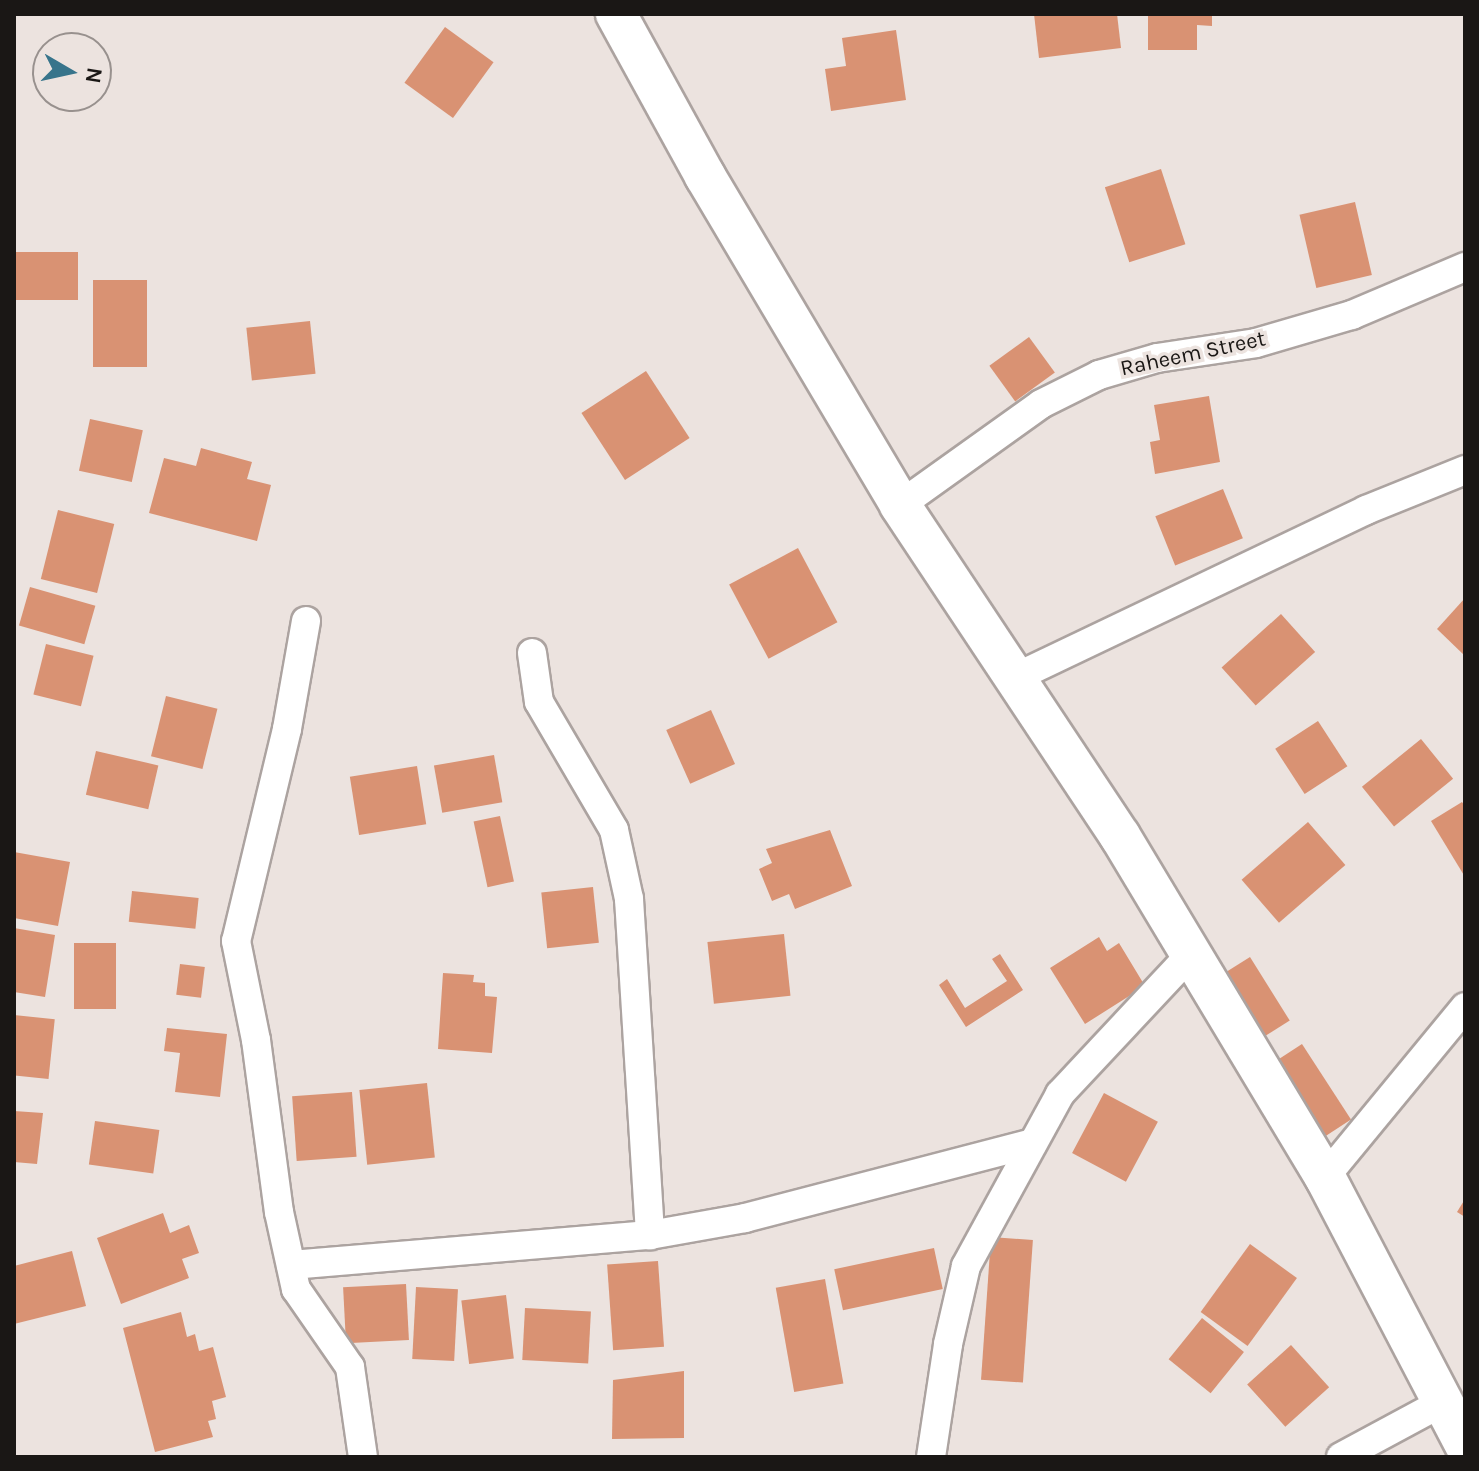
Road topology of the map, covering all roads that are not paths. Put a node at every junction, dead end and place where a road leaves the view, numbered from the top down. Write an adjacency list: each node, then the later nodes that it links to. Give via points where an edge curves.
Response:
1 (616, 14): 4 (street, via 705,176)
2 (1465, 267): 4 (street, Raheem Street, via 1326,322 1256,343 1157,358 1099,375 1041,404)
3 (1465, 470): 7 (street, via 1366,510)
4 (900, 505): 7 (street)
5 (306, 621): 13 (street, via 236,941)
6 (532, 653): 12 (street, via 539,702 614,830 629,899)
7 (1014, 678): 8 (street)
8 (1191, 954): 10 (street, via 1060,1094); 11 (street)
9 (1465, 1007): 11 (street)
10 (1032, 1143): 12 (street, via 745,1218); 17 (street, via 966,1266)
11 (1325, 1177): 14 (street)
12 (650, 1235): 13 (street)
13 (291, 1265): 16 (street, via 296,1289 350,1367)
14 (1443, 1402): 15 (street); 18 (street)
15 (1464, 1443)
16 (363, 1457)
17 (931, 1457)
18 (1341, 1457)

